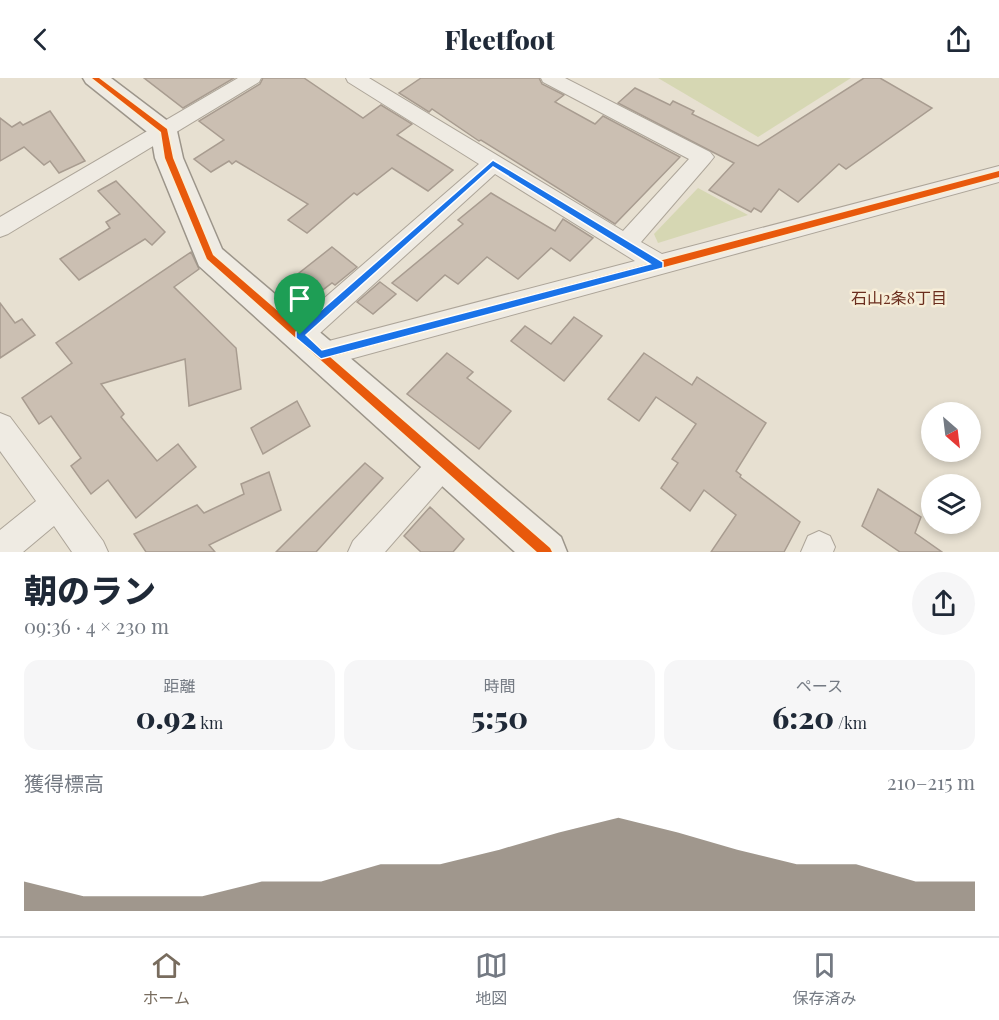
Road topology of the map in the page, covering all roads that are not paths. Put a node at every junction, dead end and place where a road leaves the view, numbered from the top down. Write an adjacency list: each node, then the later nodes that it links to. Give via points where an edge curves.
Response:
1 (95, 78): 5 (street)
2 (252, 78): 5 (street)
3 (355, 78): 6 (street)
4 (550, 78): 9 (street, via 703,157)
5 (164, 131): 8 (street); 11 (street, via 169,158 210,257)
6 (493, 163): 9 (street); 11 (street)
7 (999, 174): 10 (street)
8 (0, 228)
9 (625, 244): 10 (street)
10 (660, 265): 11 (street)
11 (310, 345): 13 (street)
12 (0, 427): 14 (street)
13 (444, 463): 17 (street); 18 (street)
14 (56, 504): 15 (street); 16 (street)
15 (0, 550)
16 (92, 552)
17 (364, 552)
18 (546, 552)

